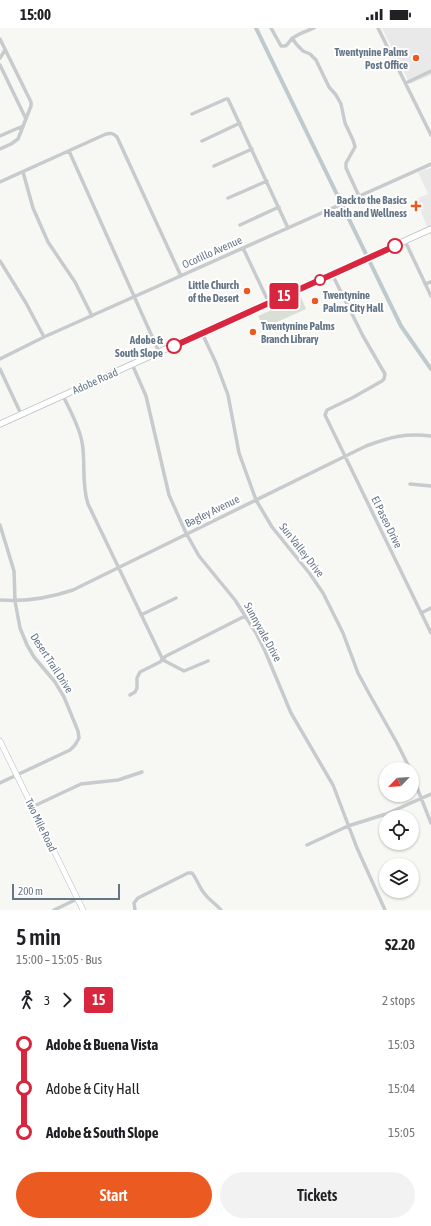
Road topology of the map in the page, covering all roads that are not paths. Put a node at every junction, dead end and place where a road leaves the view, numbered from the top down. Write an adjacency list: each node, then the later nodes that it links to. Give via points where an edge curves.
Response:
1 (271, 28): 4 (street, via 281,46 288,44)
2 (314, 28): 4 (street)
3 (378, 28): 10 (street)
4 (292, 38): 28 (street, via 303,51 316,60 329,87 341,104 345,123 355,147 346,168)
5 (0, 39): 6 (street)
6 (5, 50): 7 (street); 12 (street, via 30,102)
7 (0, 58)
8 (0, 65): 12 (street)
9 (431, 71): 10 (street)
10 (406, 83): 15 (street)
11 (192, 114): 14 (street, via 228,99)
12 (26, 119): 16 (street)
13 (431, 122): 15 (street)
14 (240, 123): 19 (street); 21 (street)
15 (426, 124): 17 (street)
16 (23, 126): 18 (street); 20 (street, via 18,138)
17 (431, 135)
18 (0, 136)
19 (202, 141)
20 (0, 149)
21 (252, 149): 24 (street); 26 (street)
22 (68, 151): 25 (street); 38 (street, via 106,134 114,134 117,137); 42 (street)
23 (431, 164): 28 (street, Ocotillo Avenue)
24 (214, 166)
25 (23, 172): 27 (street); 44 (street, via 33,208 48,242 75,282)
26 (266, 181): 29 (street); 30 (street)
27 (0, 182)
28 (359, 196): 32 (street, Ocotillo Avenue)
29 (228, 198)
30 (279, 207): 31 (street); 32 (street)
31 (240, 225)
32 (288, 228): 35 (street, Ocotillo Avenue)
33 (431, 229): 34 (main road, Adobe Road)
34 (405, 241): 37 (main road, Adobe Road); 40 (street)
35 (243, 248): 38 (street, Ocotillo Avenue); 43 (street)
36 (0, 261): 46 (street)
37 (332, 274): 43 (main road, Adobe Road); 55 (street, El Paseo Drive, via 363,336 384,370 385,377 371,388 327,410 326,419)
38 (181, 276): 42 (street, Ocotillo Avenue)
39 (431, 282): 40 (street)
40 (425, 284): 41 (street)
41 (431, 296)
42 (134, 297): 44 (street, Ocotillo Avenue); 47 (street)
43 (269, 302): 45 (main road, Adobe Road)
44 (92, 316): 46 (street, Ocotillo Avenue)
45 (202, 333): 47 (main road, Adobe Road); 58 (street, Sun Valley Drive, via 228,395 239,453)
46 (44, 337): 48 (street, Ocotillo Avenue)
47 (159, 352): 49 (main road, Adobe Road)
48 (0, 358)
49 (132, 364): 51 (main road, Adobe Road); 60 (street, Sunnyvale Drive, via 147,401 169,495)
50 (0, 369): 52 (street)
51 (63, 396): 52 (main road, Adobe Road); 61 (street, via 80,434 86,498)
52 (22, 414): 53 (main road, Adobe Road)
53 (0, 424)
54 (431, 436): 55 (street, Bagley Avenue, via 400,435)
55 (344, 456): 58 (street, Bagley Avenue); 66 (street, El Paseo Drive)
56 (410, 484): 57 (street)
57 (431, 486)
58 (256, 500): 60 (street, Bagley Avenue); 74 (street, Sun Valley Drive, via 272,527 323,593 343,633 358,673)
59 (0, 525): 64 (street, Desert Trail Drive, via 14,571)
60 (186, 533): 61 (street, Bagley Avenue); 68 (street, Sunnyvale Drive, via 199,556)
61 (118, 567): 64 (street, Bagley Avenue, via 56,596); 67 (street)
62 (176, 598): 67 (street)
63 (0, 600): 64 (street, Bagley Avenue)
64 (15, 601): 76 (street, Desert Trail Drive, via 20,628 27,645 64,697 78,731 78,738 70,750)
65 (431, 608): 66 (street)
66 (421, 613): 69 (street, El Paseo Drive)
67 (141, 614): 70 (street)
68 (245, 616): 70 (street, via 166,656); 83 (street, Sunnyvale Drive, via 266,651 291,714 333,785)
69 (431, 633)
70 (163, 660): 71 (street, via 187,671); 72 (street, via 140,672 137,688)
71 (208, 661)
72 (130, 695)
73 (0, 741): 76 (main road, Two Mile Road)
74 (406, 762)
75 (142, 772): 81 (street, via 118,780 81,784)
76 (17, 776): 77 (street); 81 (main road, Two Mile Road)
77 (0, 784)
78 (419, 794): 80 (street)
79 (431, 794): 80 (street)
80 (421, 799): 82 (street); 83 (street)
81 (32, 807): 85 (main road, Two Mile Road)
82 (431, 823)
83 (348, 826): 84 (street); 90 (street, Sunnyvale Drive)
84 (307, 845)
85 (77, 899): 86 (street); 87 (main road, Two Mile Road)
86 (54, 910)
87 (82, 910)
88 (135, 910): 89 (street, via 134,903 138,898 188,873 192,873 205,895)
89 (221, 910)
90 (385, 910)

